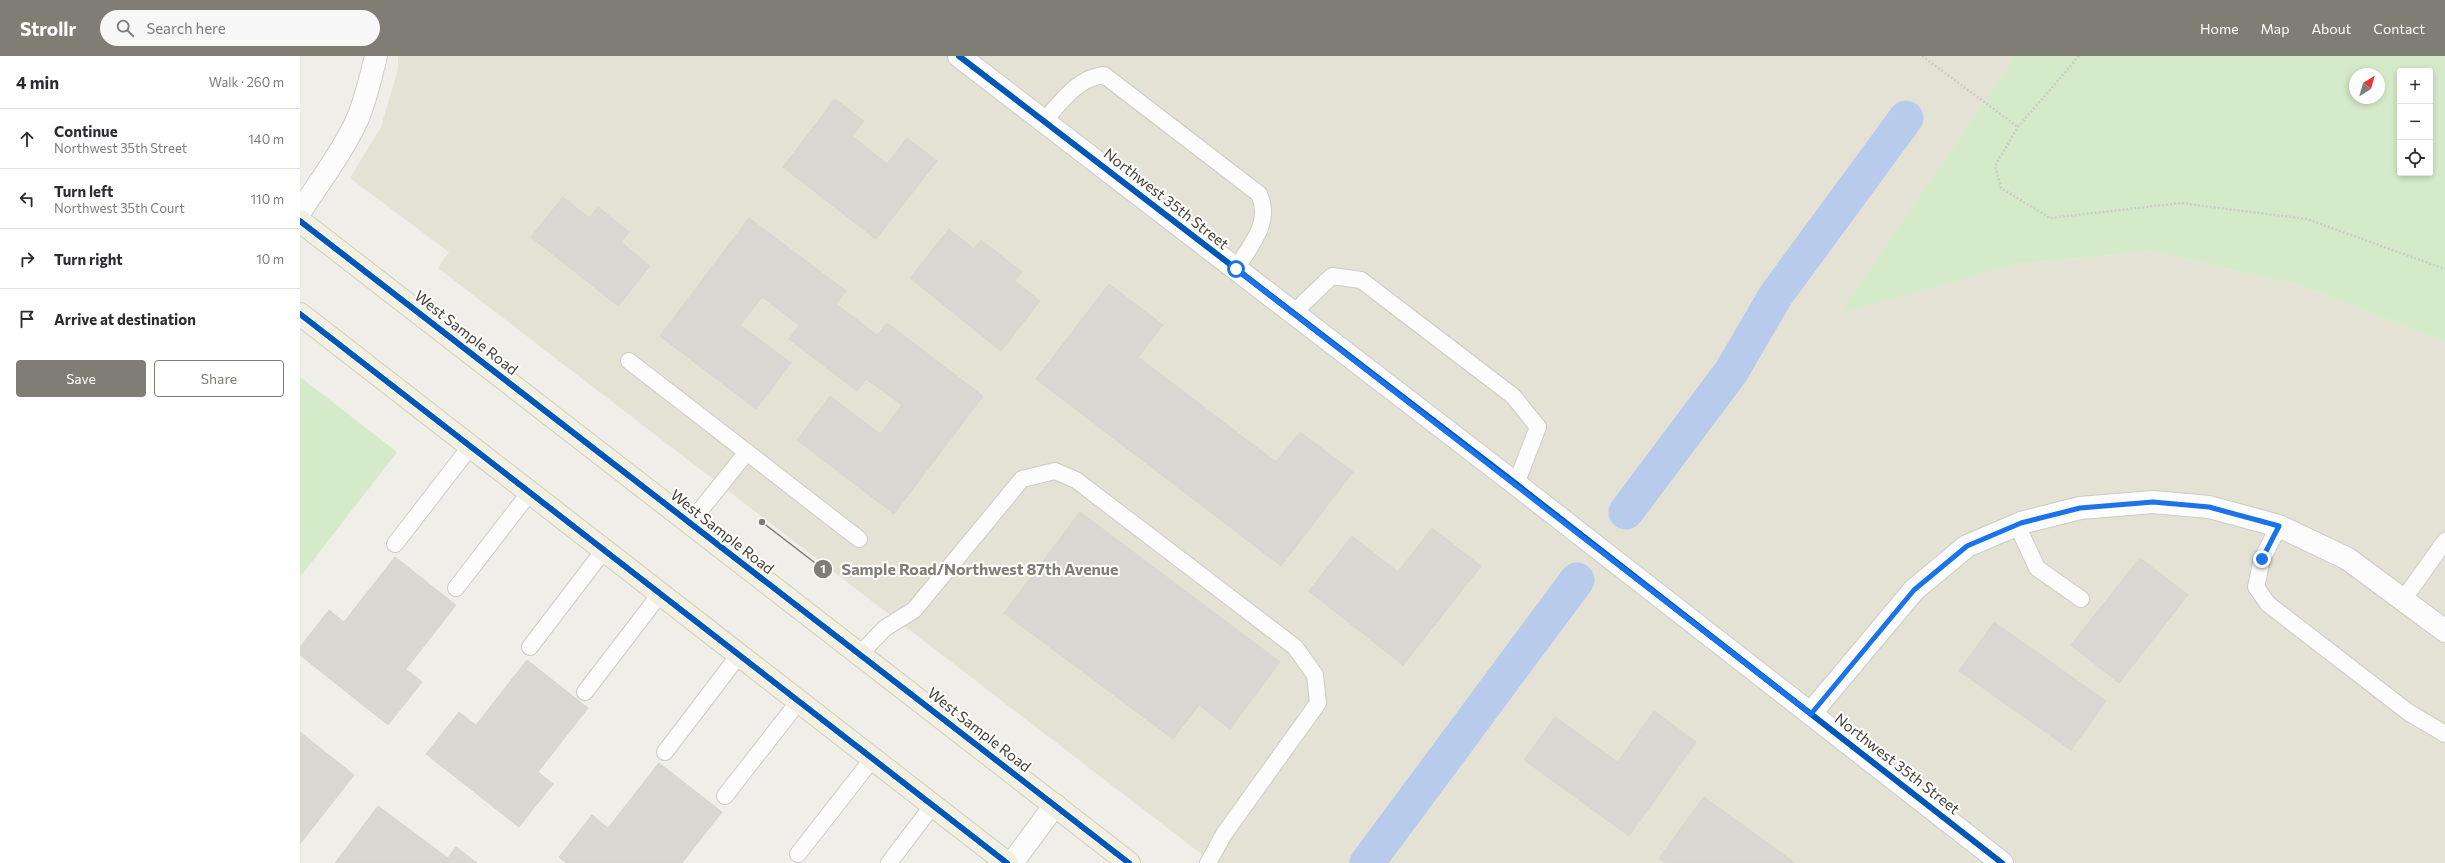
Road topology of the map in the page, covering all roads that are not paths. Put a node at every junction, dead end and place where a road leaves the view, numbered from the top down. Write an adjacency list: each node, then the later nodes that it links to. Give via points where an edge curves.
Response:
1 (376, 56): 4 (street, via 358,118 337,156)
2 (959, 56): 3 (street, Northwest 35th Street)
3 (1044, 121): 6 (street, Northwest 35th Street); 6 (lane, via 1081,82 1104,75 1253,189 1259,194 1265,206 1263,224)
4 (300, 212)
5 (300, 221): 14 (main road, West Sample Road)
6 (1236, 269): 7 (street, Northwest 35th Street)
7 (1293, 313): 12 (street, Northwest 35th Street); 12 (lane, via 1332,276 1361,280 1513,396 1538,427)
8 (300, 314): 10 (main road)
9 (629, 361): 11 (lane)
10 (470, 447): 13 (main road); 19 (lane)
11 (747, 452): 14 (lane); 17 (lane)
12 (1516, 484): 31 (street, Northwest 35th Street)
13 (530, 492): 20 (main road); 21 (lane)
14 (690, 523): 27 (main road, West Sample Road)
15 (2017, 525): 16 (street, via 2080,508 2153,502 2209,507); 23 (lane, via 2037,568); 31 (street, via 1967,546 1914,590)
16 (2279, 526): 24 (street, via 2348,559); 32 (lane, via 2262,559 2256,587 2268,604 2408,712)
17 (859, 539)
18 (2445, 541): 24 (lane)
19 (395, 544)
20 (604, 550): 22 (main road); 26 (lane)
21 (456, 588)
22 (660, 594): 28 (main road); 29 (lane)
23 (2081, 599)
24 (2403, 600): 25 (street)
25 (2445, 631)
26 (530, 647)
27 (860, 654): 37 (main road, West Sample Road); 43 (lane, via 885,628 914,610 1022,478 1055,471 1076,480 1295,647 1315,675 1318,703 1224,834)
28 (739, 655): 30 (main road); 33 (lane)
29 (585, 692)
30 (799, 701): 34 (main road); 35 (lane)
31 (1811, 714): 44 (street, Northwest 35th Street)
32 (2445, 734)
33 (665, 752)
34 (873, 758): 36 (main road); 38 (lane)
35 (725, 796)
36 (934, 805): 39 (lane); 40 (main road)
37 (1055, 805): 41 (street); 42 (main road, West Sample Road)
38 (798, 854)
39 (889, 863)
40 (1007, 863)
41 (1012, 863)
42 (1129, 863)
43 (1208, 863)
44 (2002, 863)

